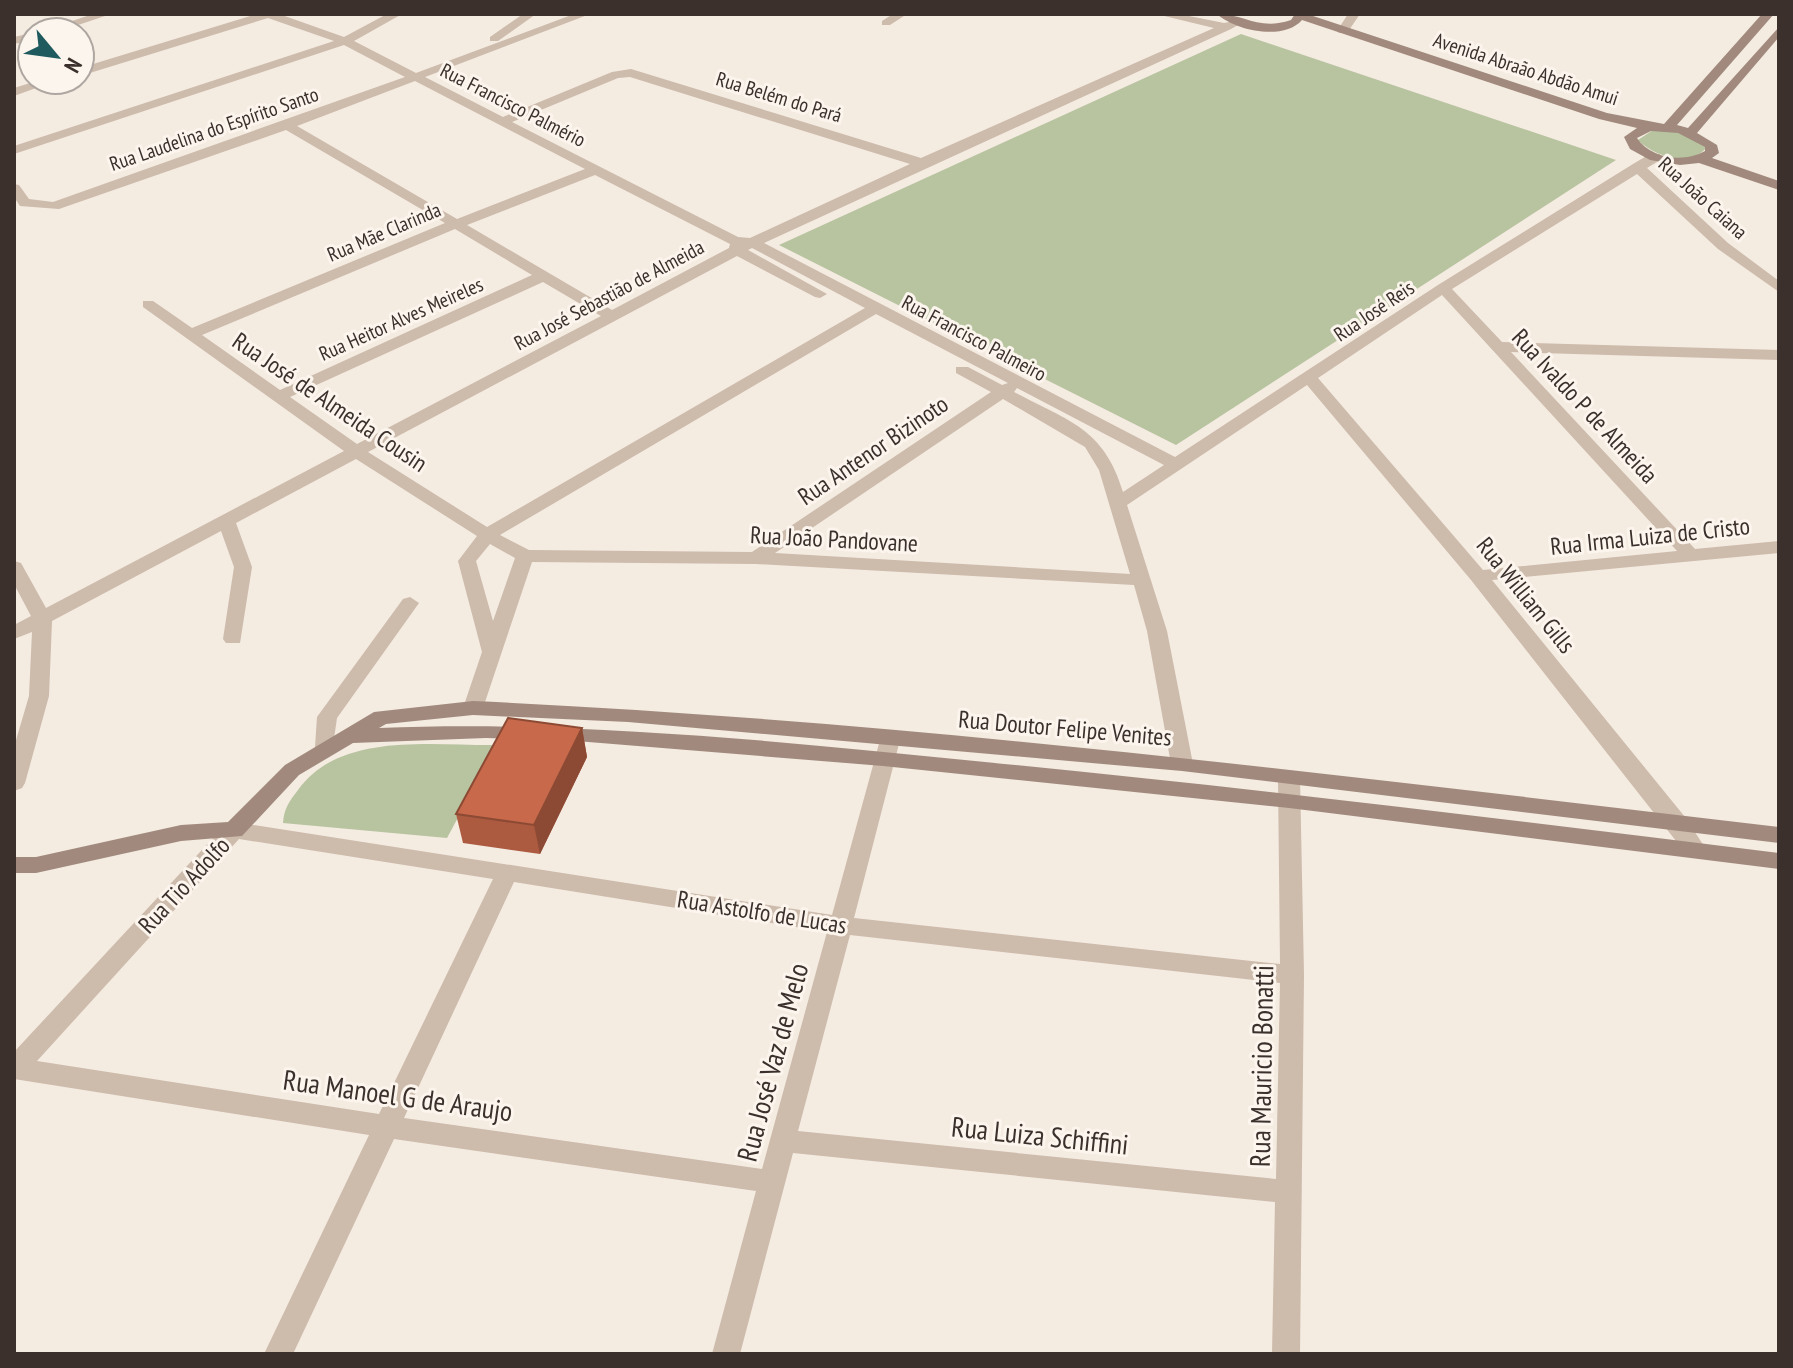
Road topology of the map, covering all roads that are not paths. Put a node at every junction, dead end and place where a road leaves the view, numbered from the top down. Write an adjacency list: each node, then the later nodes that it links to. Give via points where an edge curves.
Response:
1 (269, 14): 15 (street, Rua Francisco Palmério); 17 (street)
2 (396, 14): 15 (street)
3 (530, 14): 16 (street)
4 (584, 14): 16 (street)
5 (901, 14): 11 (street)
6 (1162, 14): 10 (street)
7 (1354, 14): 14 (street)
8 (1768, 14): 22 (street)
9 (1302, 15): 12 (street); 14 (street, Avenida Abraão Abdão Amui)
10 (1229, 21): 12 (street, Avenida Abraão Abdão Amui); 29 (street, Rua José Sebastião de Almeida)
11 (886, 23)
12 (1289, 25): 24 (street, Avenida Abraão Abdão Amui)
13 (1779, 30): 23 (street)
14 (1343, 31): 21 (street, Avenida Abraão Abdão Amui)
15 (345, 41): 18 (street, Rua Francisco Palmério); 26 (street)
16 (469, 55): 18 (street, Rua Laudelina do Espírito Santo)
17 (96, 67)
18 (416, 78): 19 (street, Rua Francisco Palmério); 20 (street, Rua Laudelina do Espírito Santo)
19 (501, 122): 29 (street, Rua Belém do Pará, via 624,73 638,74); 31 (street, Rua Francisco Palmério)
20 (287, 125): 34 (street, Rua Laudelina do Espírito Santo, via 54,206 25,203); 35 (street)
21 (1649, 127): 22 (street); 24 (street)
22 (1668, 127): 23 (street)
23 (1691, 132): 25 (street)
24 (1630, 137): 27 (street, via 1639,150)
25 (1713, 149): 28 (street); 32 (street)
26 (14, 150)
27 (1655, 157): 28 (street); 30 (street, Rua José Reis)
28 (1701, 159): 33 (street)
29 (922, 163): 36 (street, Rua José Sebastião de Almeida)
30 (1638, 167): 38 (street, Rua José Reis); 39 (street, Rua João Caiana, via 1723,246)
31 (595, 170): 35 (street, Rua Mãe Clarinda); 36 (street, Rua Francisco Palmério)
32 (1779, 173)
33 (1779, 186)
34 (14, 188)
35 (453, 225): 37 (street); 43 (street, Rua Mãe Clarinda)
36 (742, 245): 41 (street, Rua Francisco Palmeiro); 42 (street, Rua José Sebastião de Almeida)
37 (541, 277): 42 (street); 48 (street, Rua Heitor Alves Meireles)
38 (1443, 288): 44 (street, Rua Ivaldo P de Almeida); 46 (street, Rua José Reis)
39 (1779, 288)
40 (148, 304): 43 (street, Rua José de Almeida Cousin)
41 (868, 312): 47 (street, Rua Francisco Palmeiro); 55 (street)
42 (612, 316): 51 (street, Rua José Sebastião de Almeida)
43 (191, 334): 48 (street, Rua José de Almeida Cousin)
44 (1497, 347): 45 (street); 58 (street, Rua Ivaldo P de Almeida)
45 (1779, 355)
46 (1311, 379): 52 (street, Rua José Reis); 61 (street, Rua William Gills)
47 (1010, 388): 49 (street, Rua Francisco Palmeiro); 50 (street, Rua Francisco Palmeiro); 59 (street, Rua Antenor Bizinoto)
48 (278, 397): 51 (street, Rua José de Almeida Cousin)
49 (1114, 433): 50 (street); 52 (street, Rua Francisco Palmeiro)
50 (1092, 444): 53 (street, via 1108,470)
51 (355, 451): 54 (street, Rua José Sebastião de Almeida); 55 (street, Rua José de Almeida Cousin)
52 (1177, 465): 53 (street, Rua José Reis)
53 (1118, 503): 62 (street)
54 (226, 521): 64 (street, Rua José Sebastião de Almeida); 66 (street, via 243,567)
55 (487, 535): 57 (street, Rua José de Almeida Cousin); 67 (street, via 467,561)
56 (1778, 549): 58 (street, Rua Irma Luiza de Cristo)
57 (525, 556): 59 (street, Rua João Pandovane); 67 (street)
58 (1691, 556): 61 (street, Rua Irma Luiza de Cristo)
59 (756, 558): 62 (street, Rua João Pandovane)
60 (14, 567): 64 (street)
61 (1478, 576): 75 (street, Rua William Gills)
62 (1141, 580): 72 (street, via 1170,689)
63 (410, 603): 70 (street, via 327,717)
64 (42, 619): 65 (street, Rua José Sebastião de Almeida); 73 (street, via 39,696)
65 (14, 633)
66 (233, 639)
67 (492, 652): 68 (street)
68 (473, 708): 69 (street, Rua Doutor Felipe Venites, via 381,717); 71 (street, Rua Doutor Felipe Venites, via 628,715)
69 (349, 736): 70 (street, Rua Doutor Felipe Venites); 71 (street, Rua Doutor Felipe Venites, via 486,731)
70 (325, 747): 76 (street, Rua Doutor Felipe Venites, via 274,786)
71 (886, 750): 72 (street, Rua Doutor Felipe Venites); 74 (street, Rua Doutor Felipe Venites); 82 (street, Rua José Vaz de Melo)
72 (1182, 764): 74 (street, Rua Doutor Felipe Venites)
73 (14, 783)
74 (1289, 789): 75 (street, Rua Doutor Felipe Venites); 78 (street, Rua Doutor Felipe Venites); 83 (street, Rua Mauricio Bonatti)
75 (1677, 823): 77 (street, Rua Doutor Felipe Venites); 78 (street, Rua William Gills)
76 (234, 830): 80 (street, Rua Tio Adolfo, via 181,833 36,865); 81 (street, Rua Astolfo de Lucas); 84 (street, Rua Tio Adolfo)
77 (1779, 835)
78 (1695, 849): 79 (street, Rua Doutor Felipe Venites)
79 (1779, 861)
80 (14, 865)
81 (508, 872): 82 (street, Rua Astolfo de Lucas); 85 (street)
82 (840, 925): 83 (street, Rua Astolfo de Lucas); 86 (street, Rua José Vaz de Melo)
83 (1292, 975): 88 (street, Rua Mauricio Bonatti)
84 (14, 1069): 85 (street, Rua Manoel G de Araujo)
85 (389, 1127): 87 (street, Rua Manoel G de Araujo); 89 (street)
86 (783, 1141): 87 (street, Rua José Vaz de Melo); 88 (street, Rua Luiza Schiffini)
87 (772, 1182): 90 (street, Rua José Vaz de Melo)
88 (1290, 1192): 91 (street, Rua Mauricio Bonatti)
89 (278, 1354)
90 (726, 1354)
91 (1286, 1354)

